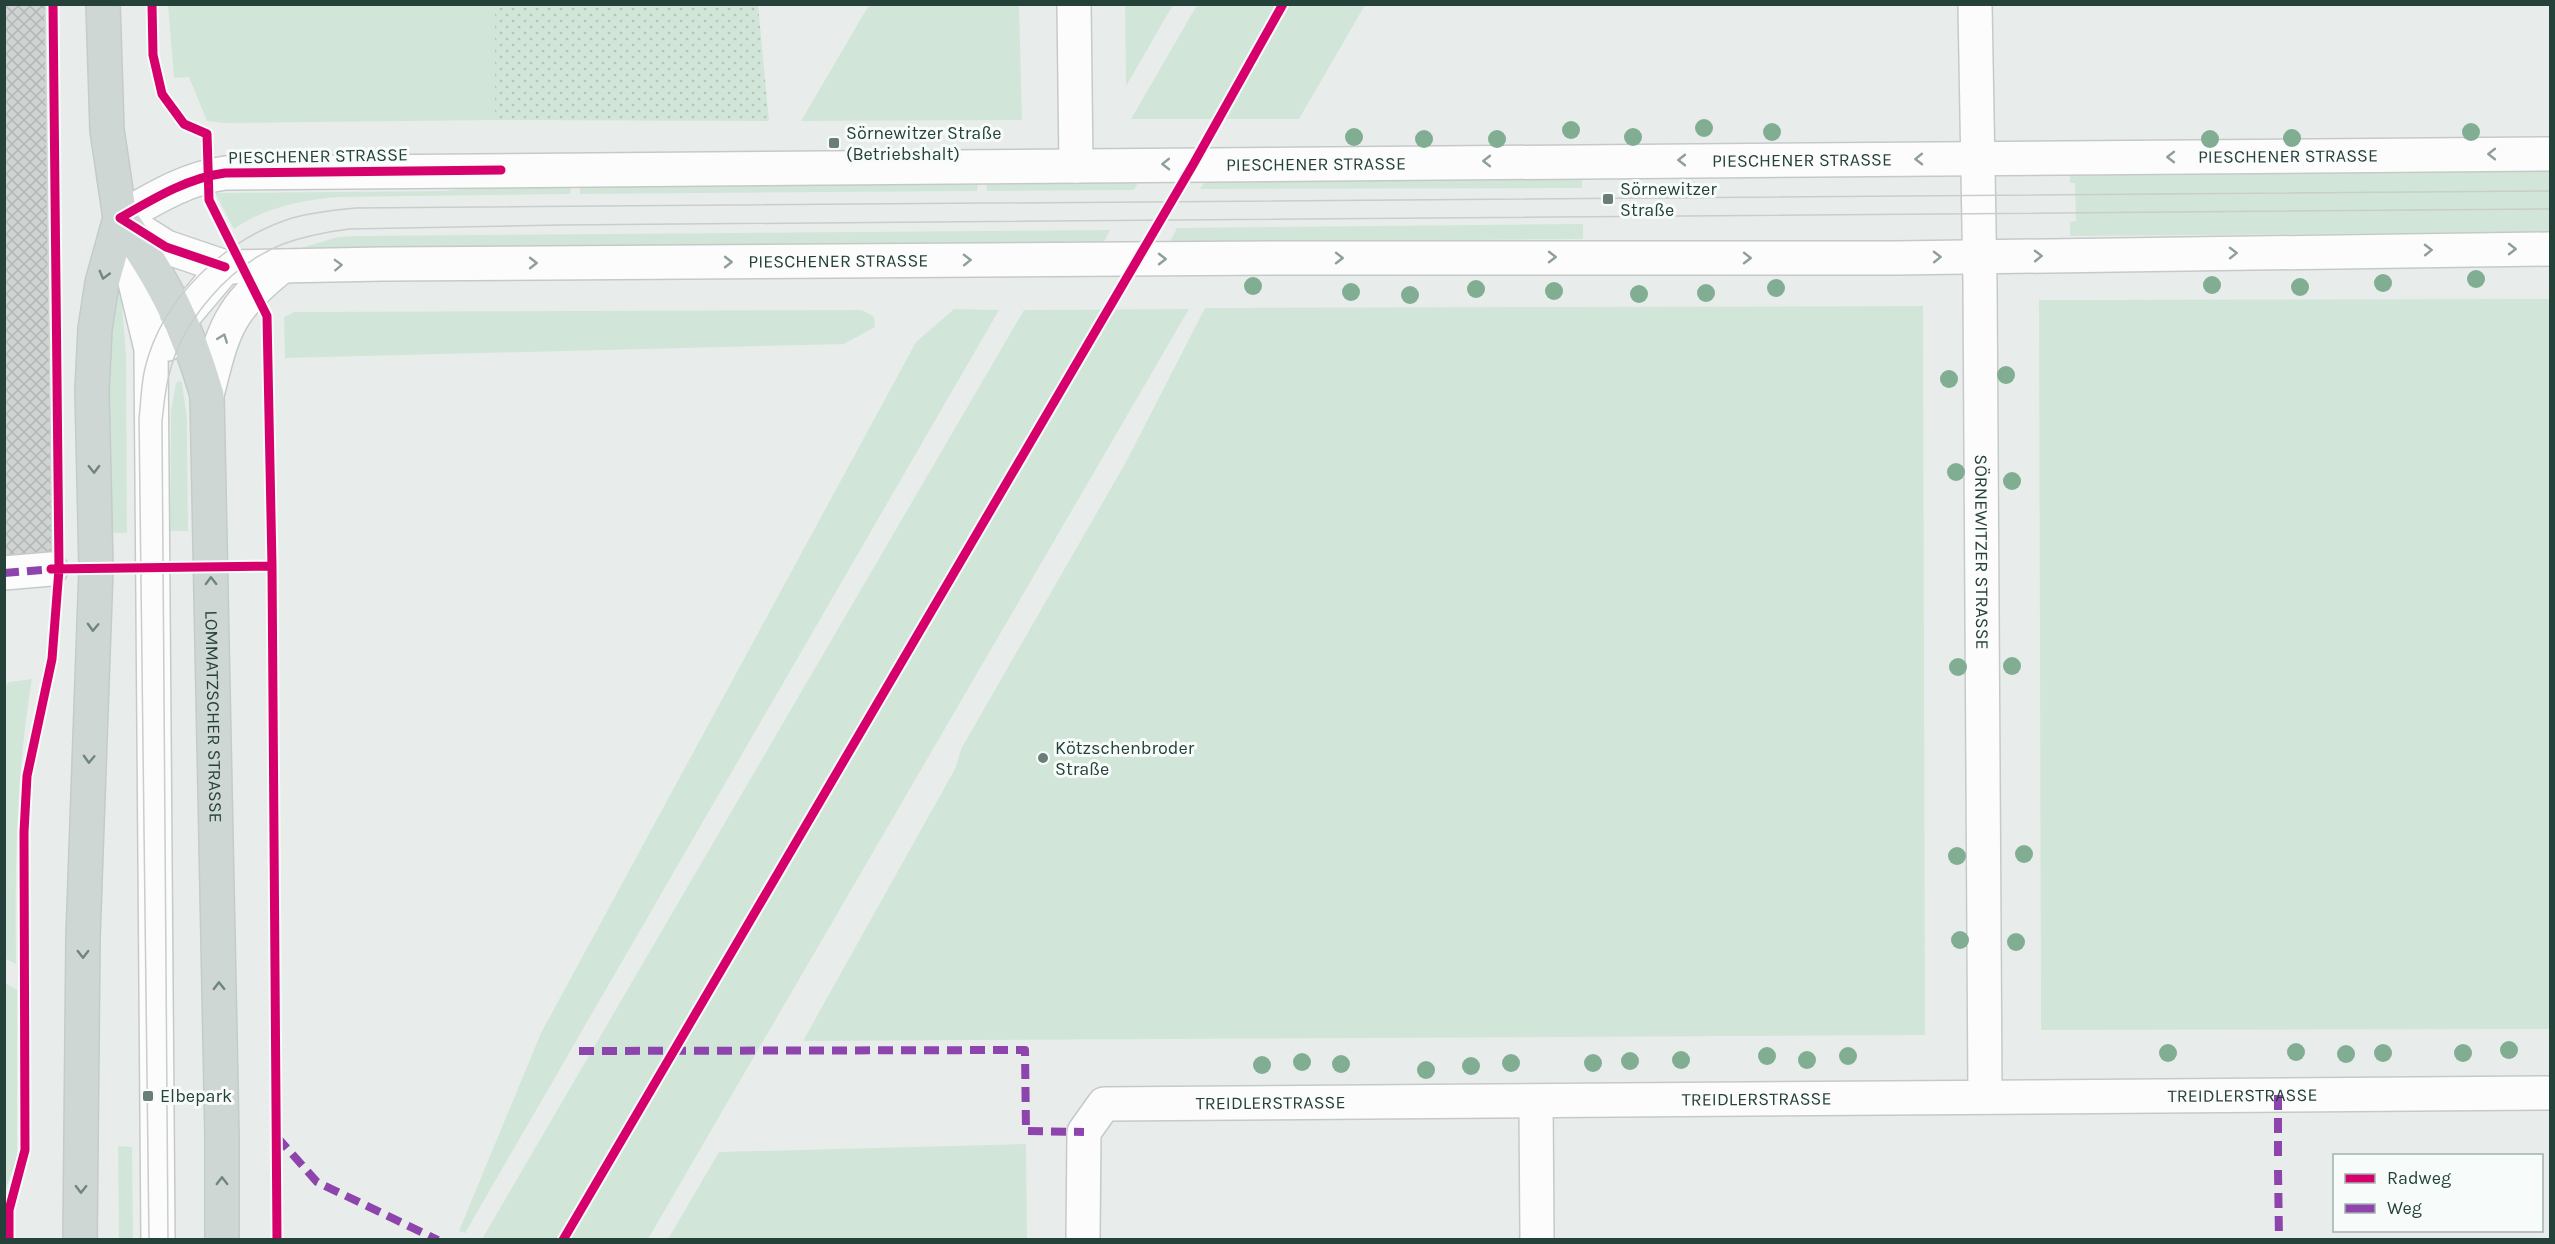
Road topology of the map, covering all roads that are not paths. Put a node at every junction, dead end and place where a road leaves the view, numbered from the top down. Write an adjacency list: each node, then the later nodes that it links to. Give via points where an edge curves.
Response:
1 (103, 4): 7 (main road, LOMMATZSCHER STRASSE, via 107,130)
2 (1074, 4): 6 (street)
3 (1975, 4): 5 (street, SÖRNEWITZER STRASSE)
4 (2550, 154): 5 (street, PIESCHENER STRASSE, one-way to 5)
5 (1977, 158): 6 (street, PIESCHENER STRASSE, one-way to 6); 9 (street, SÖRNEWITZER STRASSE)
6 (1076, 166): 7 (street, PIESCHENER STRASSE, via 225,173 208,175 164,193)
7 (120, 218): 10 (street, PIESCHENER STRASSE, via 166,247); 12 (main road, LOMMATZSCHER STRASSE, via 150,260); 14 (street, via 151,349); 21 (main road, LOMMATZSCHER STRASSE, one-way to 21, via 102,283 92,380 96,569 83,937)
8 (2550, 249): 9 (street, PIESCHENER STRASSE, one-way to 8)
9 (1979, 257): 11 (street, PIESCHENER STRASSE, one-way to 9, via 395,263); 18 (street, SÖRNEWITZER STRASSE)
10 (225, 267): 11 (street, PIESCHENER STRASSE); 12 (street)
11 (279, 268): 13 (street, one-way to 11, via 233,313)
12 (182, 318): 13 (main road, LOMMATZSCHER STRASSE); 14 (street, via 167,344)
13 (207, 395): 24 (main road, LOMMATZSCHER STRASSE, one-way to 13)
14 (151, 397): 20 (street)
15 (51, 569): 16 (street)
16 (4, 573)
17 (2550, 1093): 18 (street, TREIDLERSTRASSE)
18 (1985, 1097): 19 (street, TREIDLERSTRASSE)
19 (1536, 1102): 25 (street, TREIDLERSTRASSE, via 1104,1104 1084,1132); 26 (street)
20 (158, 1138): 22 (street); 23 (street)
21 (80, 1239)
22 (158, 1239)
23 (175, 1239)
24 (222, 1239)
25 (1083, 1239)
26 (1536, 1239)

